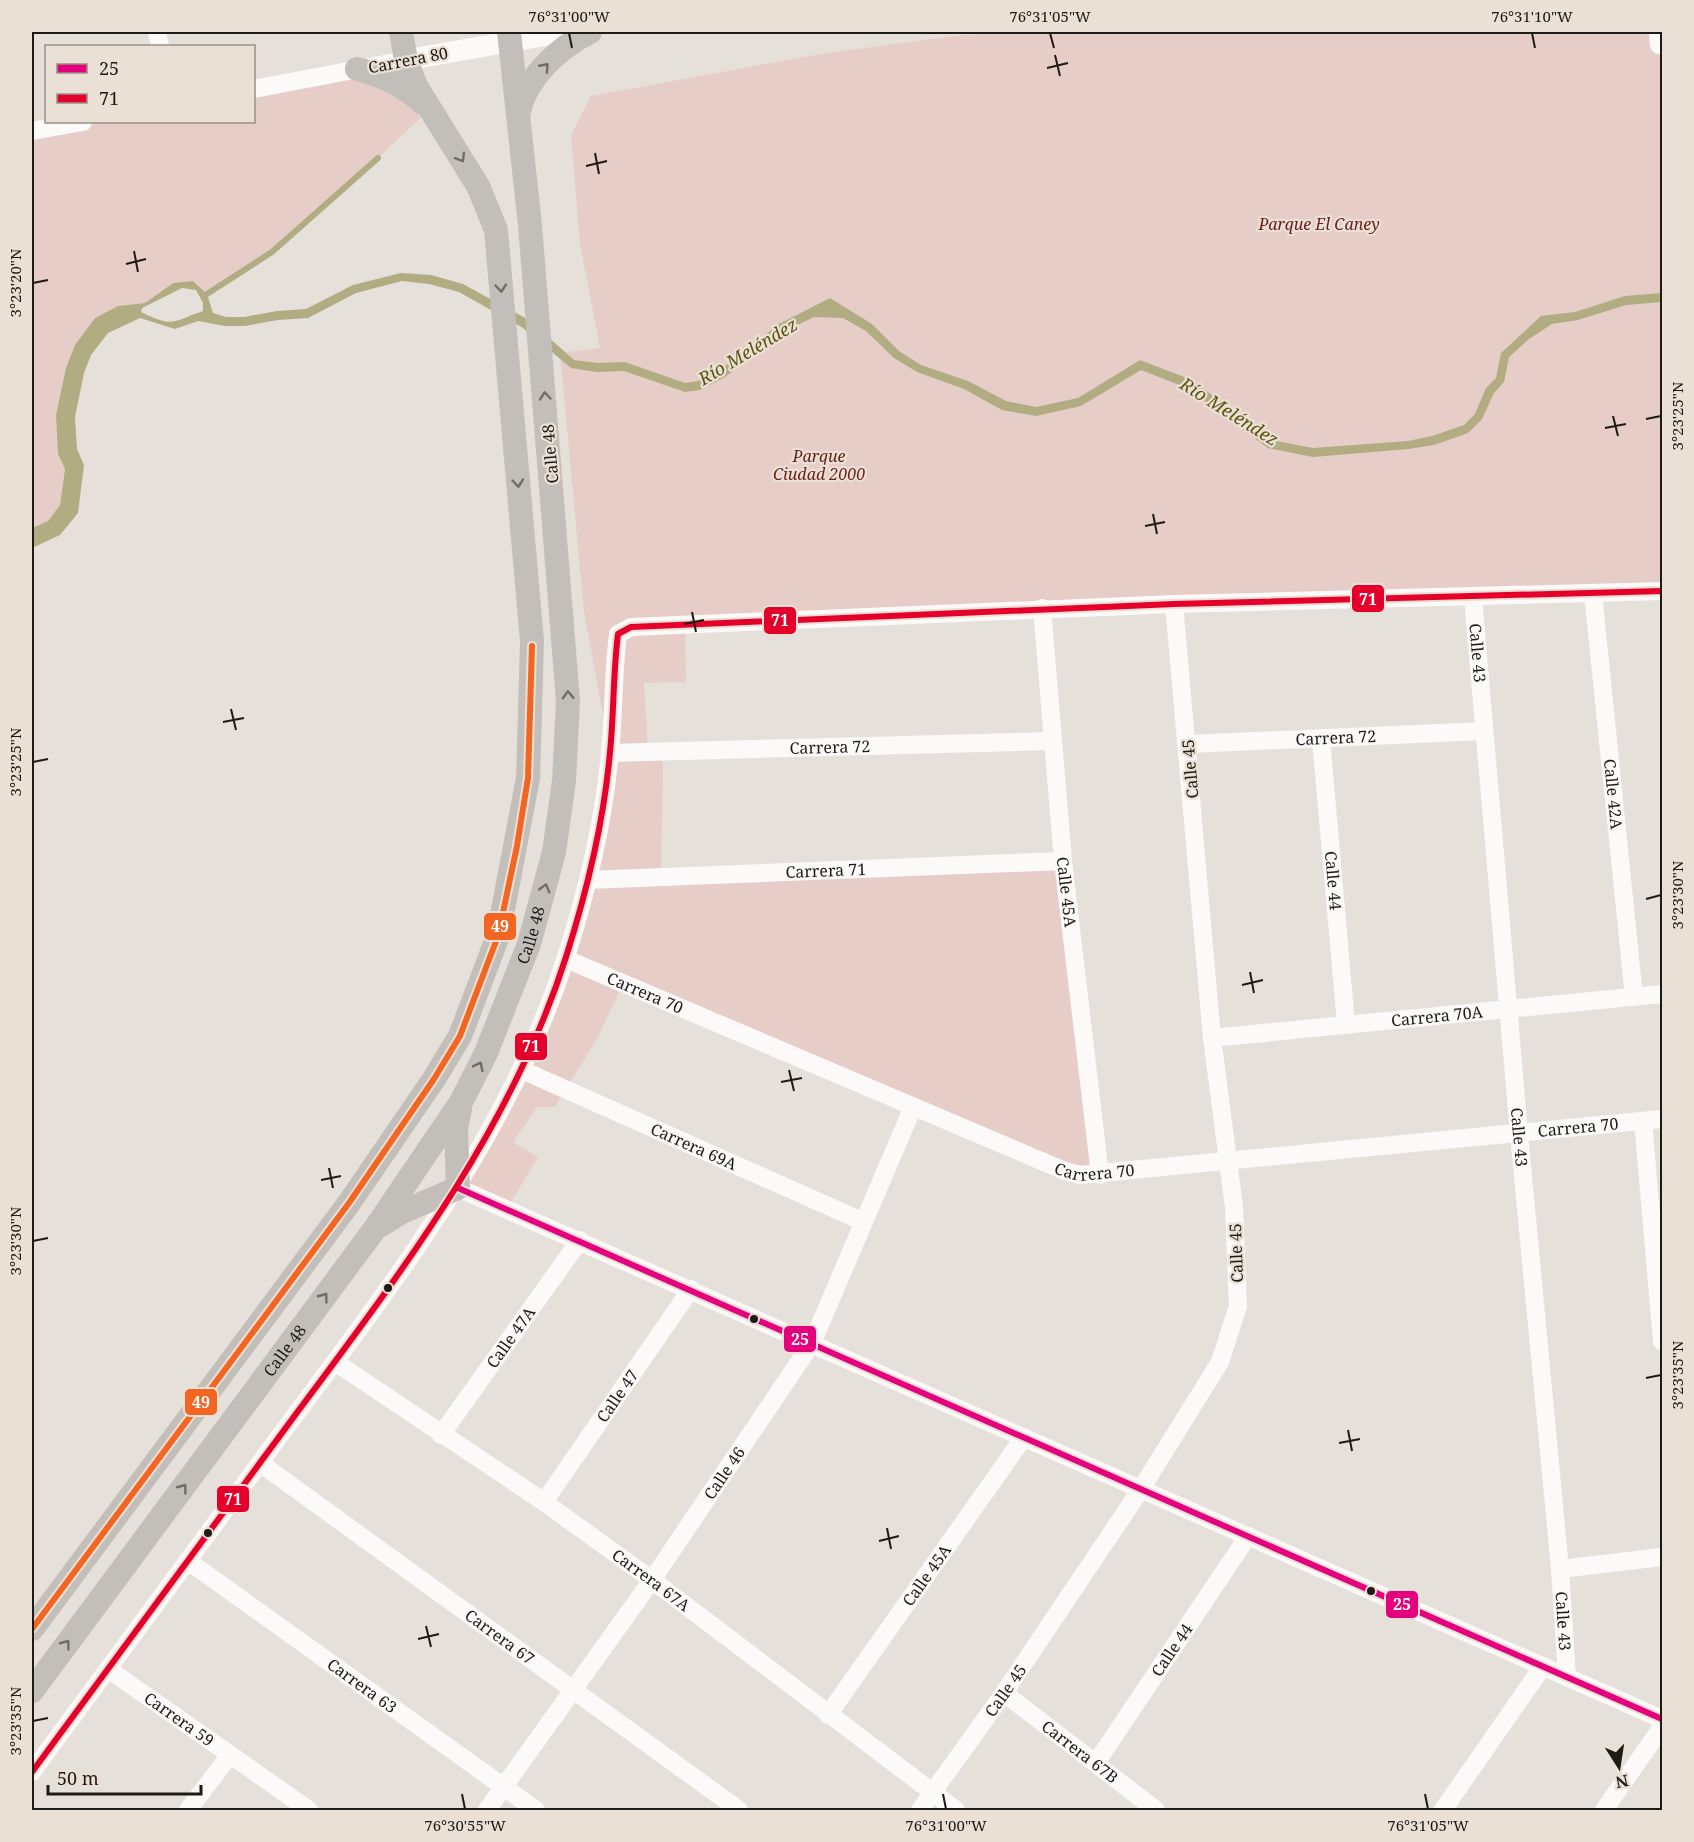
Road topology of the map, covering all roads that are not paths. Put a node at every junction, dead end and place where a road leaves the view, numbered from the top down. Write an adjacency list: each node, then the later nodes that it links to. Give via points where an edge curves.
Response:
1 (401, 32): 5 (main road, Calle 48)
2 (564, 32): 4 (street, Carrera 80)
3 (590, 32): 9 (main road, one-way to 3, via 521,100 542,70 559,52)
4 (510, 36): 5 (street, Carrera 80); 9 (main road, Calle 48)
5 (406, 60): 6 (street, Carrera 80); 8 (main road, Calle 48)
6 (357, 69): 7 (street, Carrera 80); 8 (main road, via 379,74 406,88)
7 (255, 89)
8 (429, 109): 58 (main road, Calle 48, one-way to 58, via 478,186 496,230 532,641 528,778 498,936 460,1036 434,1079 349,1203)
9 (518, 116): 33 (main road, Calle 48, one-way to 9, via 486,1053 530,944 554,852 564,781 568,701 564,624)
10 (77, 123): 11 (street)
11 (32, 131)
12 (1662, 591): 13 (street)
13 (1641, 592): 14 (street); 16 (street)
14 (1593, 593): 15 (street); 28 (street, Calle 42A)
15 (1473, 597): 17 (street); 19 (street, Calle 43)
16 (1662, 597)
17 (1174, 604): 18 (street); 22 (street, Calle 45)
18 (1042, 608): 21 (street, Calle 45A); 23 (street, via 631,627 618,634)
19 (1484, 731): 20 (street, Carrera 72); 29 (street, Calle 43)
20 (1322, 739): 22 (street, Carrera 72); 30 (street, Calle 44)
21 (1051, 741): 23 (street, Carrera 72); 24 (street, Calle 45A)
22 (1189, 744): 31 (street, Calle 45)
23 (610, 753): 25 (street)
24 (1064, 861): 25 (street, Carrera 71); 39 (street, Calle 45A)
25 (588, 880): 26 (street)
26 (566, 959): 32 (street); 34 (street, Carrera 70)
27 (1662, 994): 28 (street, Carrera 70A)
28 (1634, 997): 29 (street, Carrera 70A)
29 (1509, 1009): 30 (street, Carrera 70A); 37 (street, Calle 43)
30 (1346, 1024): 31 (street, Carrera 70A)
31 (1212, 1038): 38 (street, Calle 45)
32 (522, 1070): 40 (street); 41 (street, Carrera 69A)
33 (461, 1102): 40 (main road, via 456,1128); 42 (main road, Calle 48)
34 (912, 1107): 39 (street, Carrera 70, via 1065,1171); 41 (street, Calle 46)
35 (1662, 1119): 36 (street, Carrera 70)
36 (1642, 1121): 37 (street, Carrera 70); 45 (street)
37 (1519, 1134): 38 (street, Carrera 70); 56 (street, Calle 43)
38 (1228, 1160): 39 (street, Carrera 70); 51 (street, Calle 45, via 1238,1306 1220,1362)
39 (1100, 1174)
40 (459, 1188): 42 (main road, via 400,1213); 43 (street); 47 (street)
41 (864, 1222): 46 (street, Calle 46)
42 (374, 1230): 62 (main road, Calle 48, one-way to 42)
43 (580, 1240): 44 (street); 48 (street, Calle 47A)
44 (691, 1289): 46 (street); 52 (street, Calle 47)
45 (1662, 1341)
46 (812, 1343): 49 (street); 57 (street, Calle 46)
47 (335, 1362): 48 (street, Carrera 67A); 50 (street)
48 (441, 1435): 52 (street, Carrera 67A)
49 (1024, 1437): 51 (street); 65 (street, Calle 45A)
50 (260, 1463): 55 (street); 63 (street, Carrera 67)
51 (1141, 1489): 53 (street); 64 (street, Calle 45)
52 (544, 1502): 57 (street, Carrera 67A)
53 (1248, 1536): 59 (street); 69 (street, Calle 44)
54 (1662, 1557): 56 (street)
55 (188, 1561): 60 (street); 71 (street, Carrera 63)
56 (1560, 1569): 61 (street, Calle 43)
57 (652, 1580): 63 (street, Calle 46); 65 (street, Carrera 67A)
58 (32, 1629)
59 (1544, 1666): 61 (street); 81 (street, Calle 43)
60 (108, 1669): 68 (street, Carrera 59); 70 (street)
61 (1567, 1677): 66 (street)
62 (32, 1691)
63 (574, 1691): 71 (street, Calle 46); 77 (street, Carrera 67)
64 (1004, 1693): 69 (street, Carrera 67B); 72 (street, Calle 45)
65 (828, 1715): 72 (street, Carrera 67A)
66 (1662, 1719)
67 (1662, 1726): 82 (street)
68 (230, 1755): 73 (street); 74 (street, Carrera 59)
69 (1096, 1763): 80 (street, Carrera 67B)
70 (32, 1772)
71 (503, 1786): 75 (street, Calle 46); 76 (street, Carrera 63)
72 (932, 1794): 78 (street, Calle 45); 79 (street, Carrera 67A)
73 (188, 1810)
74 (309, 1810)
75 (487, 1810)
76 (536, 1810)
77 (739, 1810)
78 (920, 1810)
79 (956, 1810)
80 (1156, 1810)
81 (1443, 1810)
82 (1604, 1810)

